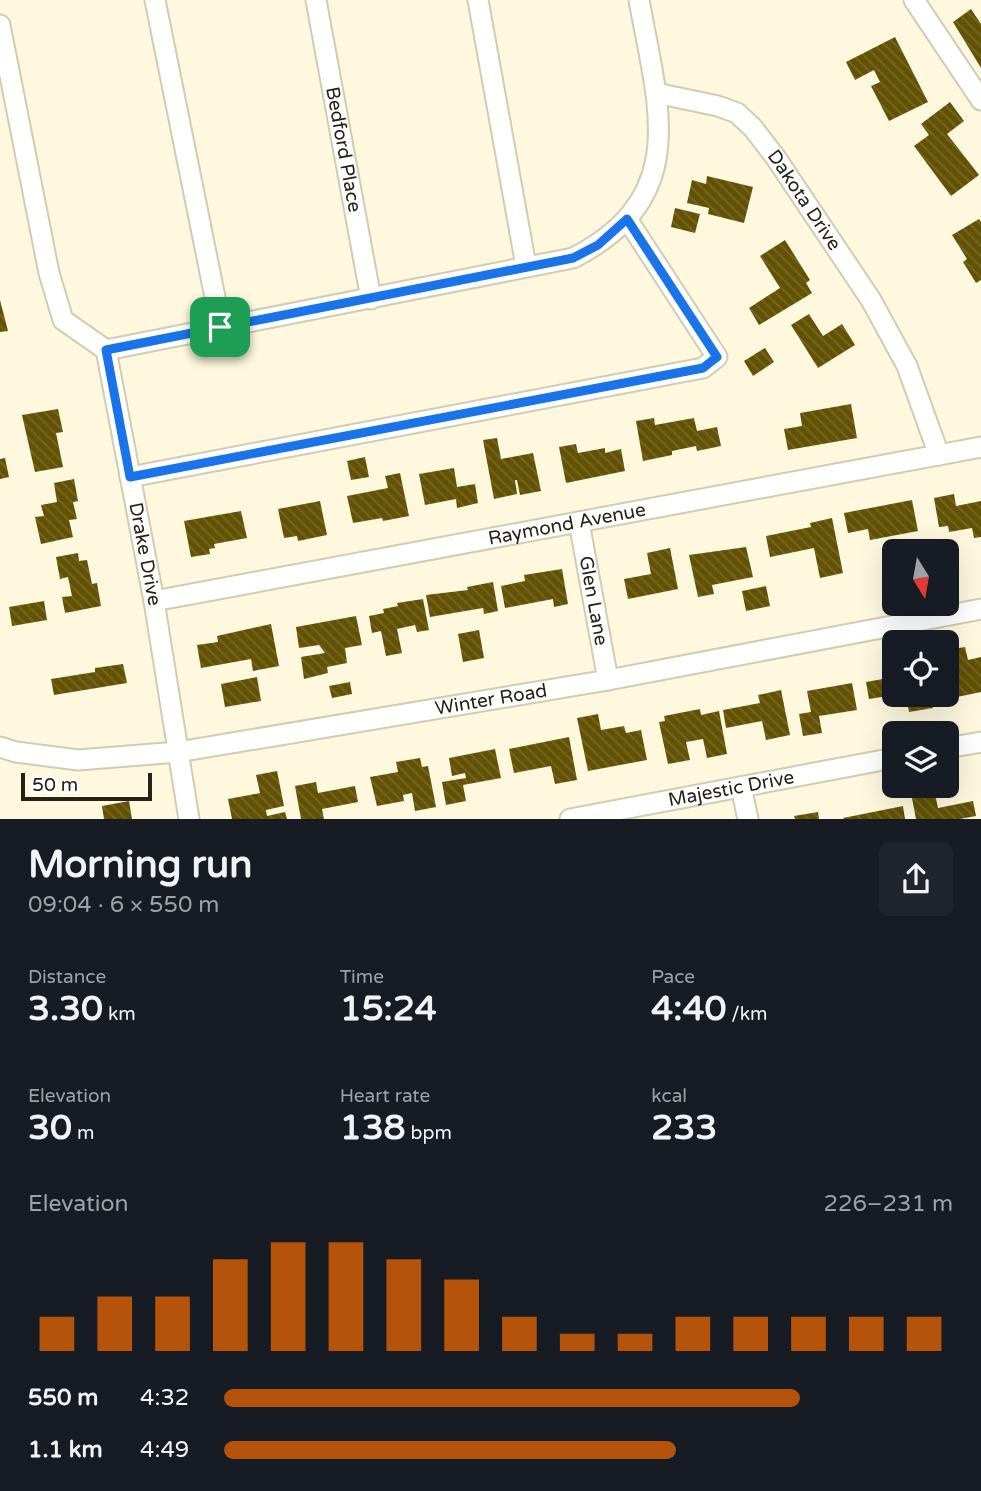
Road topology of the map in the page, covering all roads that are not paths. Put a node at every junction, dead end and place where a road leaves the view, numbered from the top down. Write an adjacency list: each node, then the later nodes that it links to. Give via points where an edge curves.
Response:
1 (155, 0): 12 (street)
2 (316, 0): 11 (street, Bedford Place)
3 (478, 0): 10 (street)
4 (639, 0): 7 (street)
5 (914, 0): 8 (street)
6 (0, 25): 13 (street, via 49,273 63,320)
7 (656, 93): 9 (street, via 658,154 651,181); 15 (street, Dakota Drive, via 719,106 737,113 753,128 871,300 907,366)
8 (981, 100)
9 (627, 219): 10 (street, via 598,245 573,258); 16 (street, via 717,357 703,368)
10 (526, 266): 11 (street)
11 (371, 299): 12 (street)
12 (220, 327): 13 (street)
13 (106, 350): 16 (street, Drake Drive)
14 (981, 447): 15 (street, Raymond Avenue)
15 (939, 455): 17 (street, Raymond Avenue)
16 (130, 477): 18 (street, Drake Drive)
17 (579, 522): 18 (street, Raymond Avenue); 20 (street, Glen Lane)
18 (154, 601): 24 (street, Drake Drive)
19 (981, 609): 20 (street, Winter Road)
20 (608, 680): 24 (street, Winter Road)
21 (981, 742): 22 (street)
22 (959, 746)
23 (0, 747): 24 (street, Winter Road, via 78,760)
24 (178, 752): 27 (street, Drake Drive)
25 (882, 760): 26 (street, Majestic Drive)
26 (741, 787): 28 (street, Majestic Drive); 29 (street)
27 (190, 819)
28 (570, 819)
29 (748, 819)

